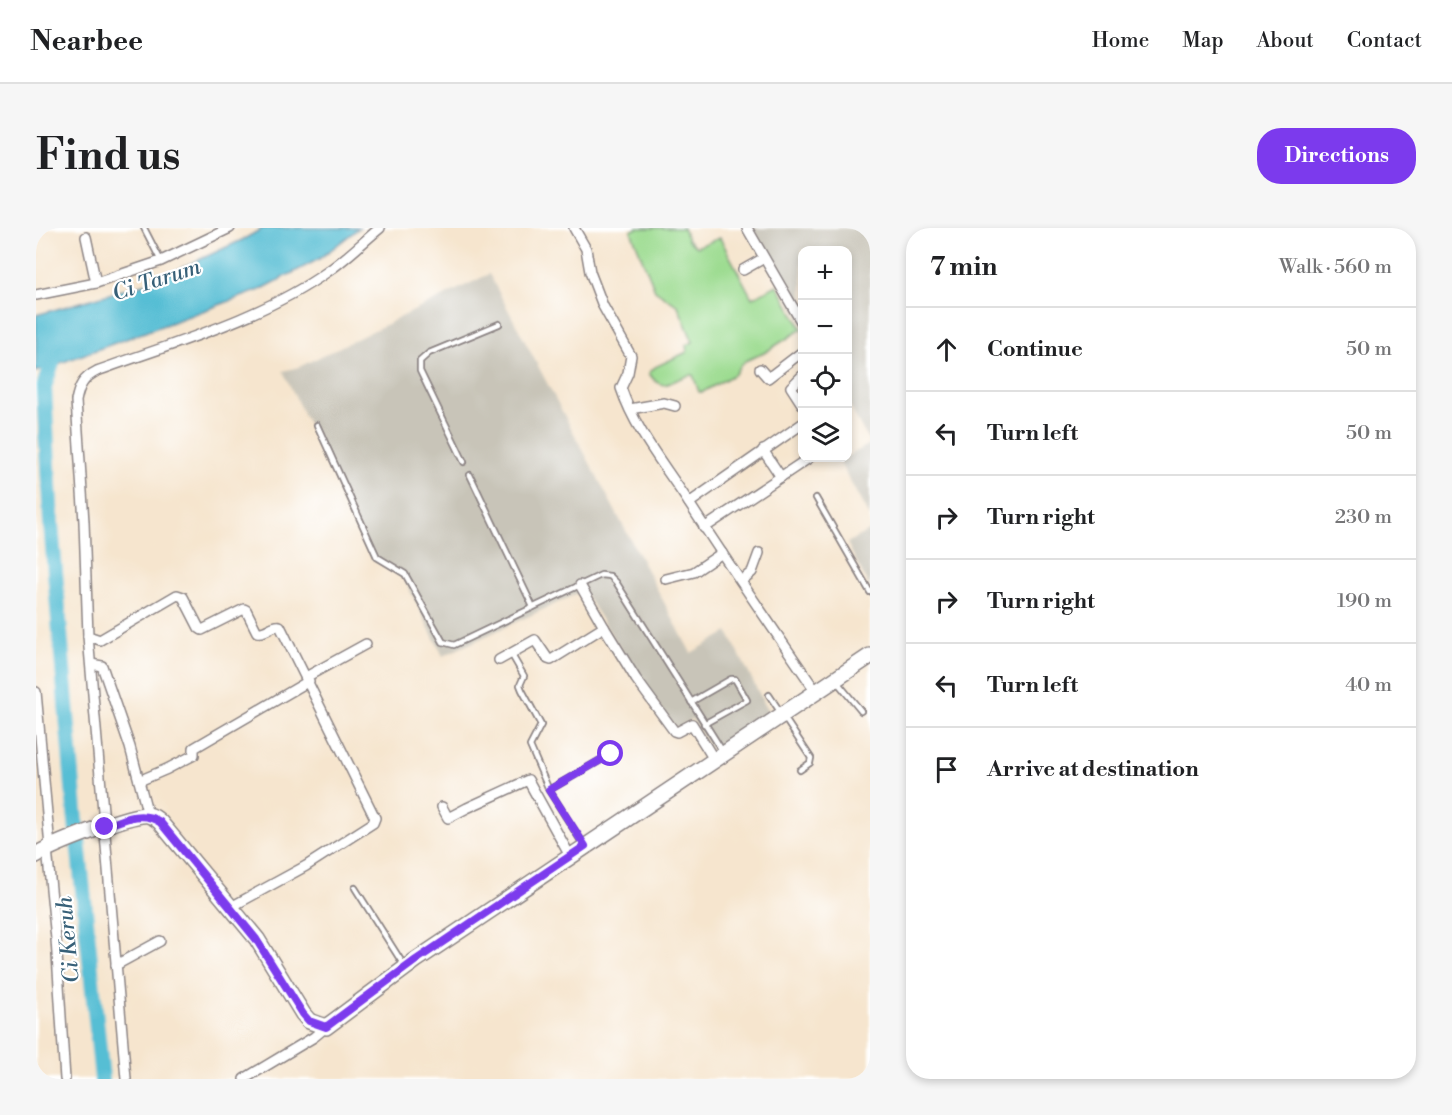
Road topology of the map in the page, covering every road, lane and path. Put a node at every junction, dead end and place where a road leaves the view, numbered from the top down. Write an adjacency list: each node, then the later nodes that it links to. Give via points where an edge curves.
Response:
1 (144, 228): 8 (lane)
2 (230, 228): 8 (street)
3 (380, 228): 38 (street, via 328,272 295,291 83,380 76,401)
4 (574, 228): 19 (street, via 586,249 603,306 631,356 621,388)
5 (747, 228): 7 (street)
6 (86, 237): 10 (street)
7 (764, 258): 9 (street); 12 (street)
8 (161, 261): 10 (street)
9 (743, 270)
10 (96, 283): 11 (street)
11 (36, 295)
12 (798, 316)
13 (499, 324): 23 (lane, via 429,353 420,361 420,371)
14 (798, 358): 15 (street, via 768,378)
15 (760, 369)
16 (798, 380): 17 (street, via 791,387)
17 (798, 398)
18 (675, 406): 19 (street, via 664,403)
19 (630, 409): 28 (street)
20 (317, 425): 36 (lane, via 377,557 405,574 443,642 454,645)
21 (798, 427): 22 (street)
22 (763, 450): 26 (street); 28 (street)
23 (464, 462)
24 (803, 462): 26 (street)
25 (470, 475): 36 (lane)
26 (781, 477): 29 (street)
27 (816, 498): 35 (lane)
28 (689, 503): 29 (street)
29 (704, 528): 30 (street)
30 (722, 553): 32 (street, via 694,572); 33 (street)
31 (759, 553): 33 (street, via 752,572)
32 (666, 579)
33 (741, 581): 47 (street)
34 (580, 585): 36 (lane); 37 (street); 49 (lane, via 601,575 613,578)
35 (870, 592)
36 (533, 607)
37 (604, 627): 42 (street, via 551,660 535,640); 54 (street, via 674,731 693,724)
38 (88, 636): 43 (street); 44 (street, via 100,640 177,595 202,630 244,609 257,632 280,626)
39 (366, 644): 44 (street)
40 (870, 656): 45 (main road)
41 (513, 657): 57 (lane, via 524,676 520,686 541,725 530,746)
42 (499, 660)
43 (91, 664): 56 (street, via 102,666); 60 (street)
44 (308, 679): 56 (street, via 194,748 194,755); 65 (street, via 375,818 306,866)
45 (836, 680): 47 (main road); 50 (lane)
46 (36, 692): 62 (street)
47 (817, 693): 51 (main road)
48 (769, 695): 51 (lane)
49 (691, 702): 52 (lane); 52 (lane, via 730,679 737,682 747,700)
50 (861, 711)
51 (783, 716): 54 (main road); 55 (lane, via 811,758)
52 (704, 724): 54 (lane)
53 (611, 754): 57 (lane)
54 (720, 758): 61 (main road)
55 (800, 770)
56 (139, 781): 59 (street)
57 (549, 790): 61 (lane)
58 (442, 807): 63 (street, via 448,818 528,780)
59 (148, 815): 60 (main road); 65 (main road, via 160,822)
60 (99, 829): 62 (main road); 67 (street)
61 (585, 846): 63 (main road)
62 (44, 849): 70 (street, via 56,939)
63 (570, 856): 68 (main road)
64 (355, 888): 68 (lane)
65 (231, 907): 69 (main road, via 303,1014 309,1021)
66 (160, 941): 67 (street)
67 (117, 965): 71 (street)
68 (406, 968): 69 (main road)
69 (326, 1027): 72 (street)
70 (64, 1079)
71 (126, 1079)
72 (244, 1079)

